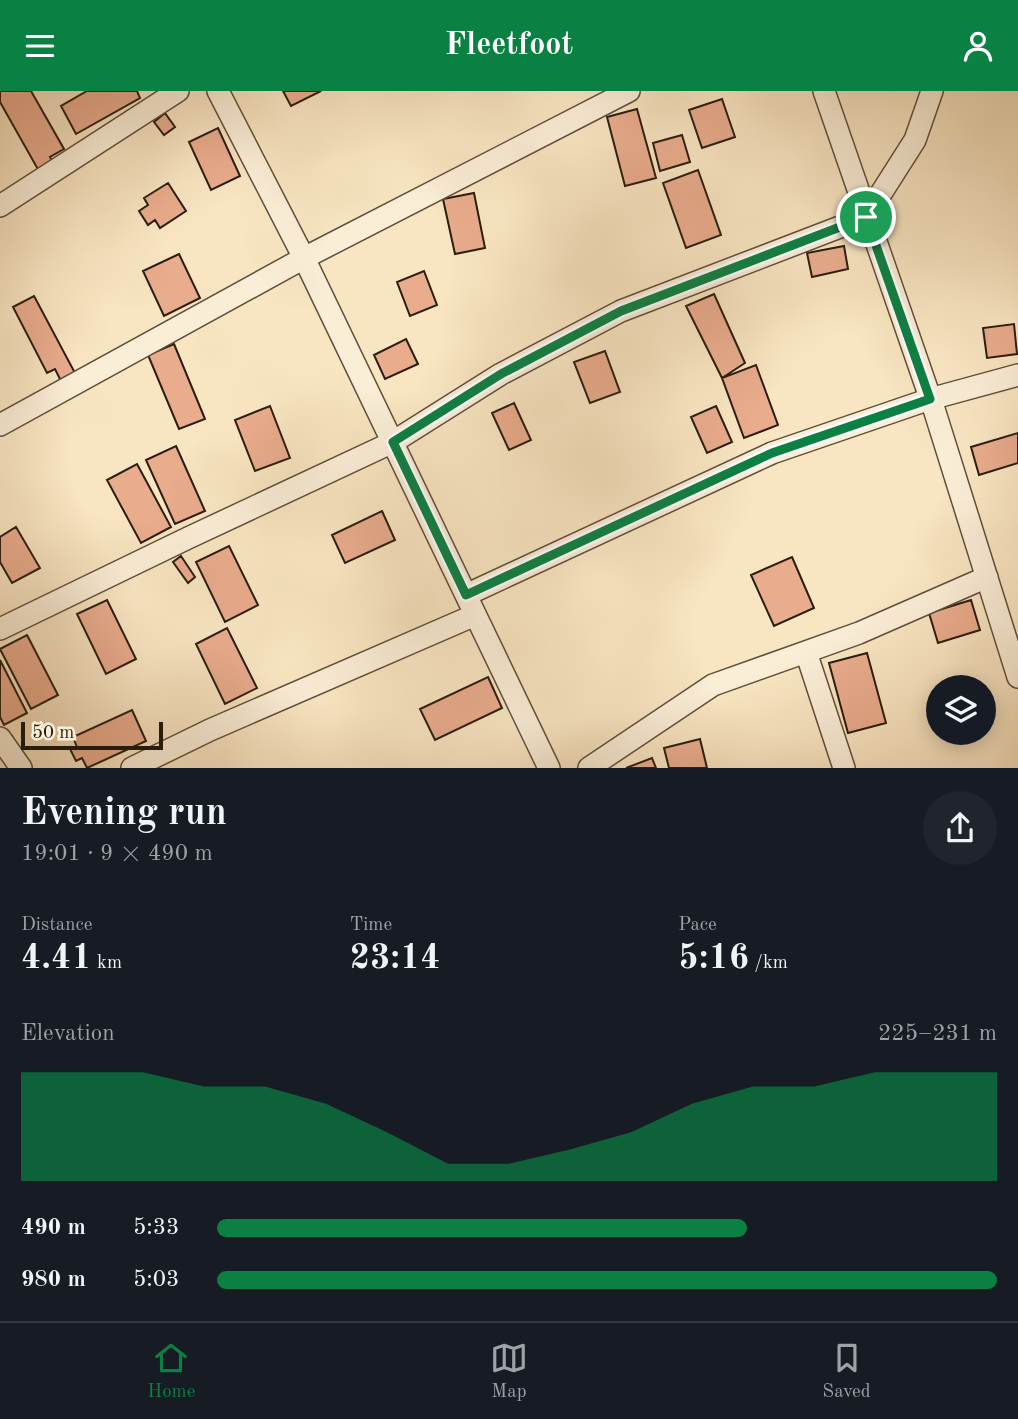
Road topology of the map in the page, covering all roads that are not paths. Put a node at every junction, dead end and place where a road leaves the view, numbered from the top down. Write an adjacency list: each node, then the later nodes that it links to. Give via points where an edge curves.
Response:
1 (178, 91): 6 (street)
2 (218, 91): 8 (street)
3 (629, 91): 8 (street)
4 (824, 91): 7 (street)
5 (932, 91): 7 (street, via 915,139)
6 (0, 206)
7 (866, 217): 10 (street); 12 (street, via 621,311 501,374)
8 (304, 258): 11 (street); 12 (street)
9 (1018, 375): 10 (street)
10 (930, 399): 13 (street); 14 (street, via 772,453)
11 (0, 425)
12 (393, 442): 14 (street); 16 (street)
13 (986, 577): 17 (street); 18 (street)
14 (466, 595): 15 (street)
15 (475, 615): 21 (street); 22 (street)
16 (0, 629)
17 (806, 652): 23 (street, via 713,685); 24 (street)
18 (1018, 677)
19 (0, 738): 20 (street)
20 (21, 768)
21 (132, 768)
22 (549, 768)
23 (589, 768)
24 (844, 768)

